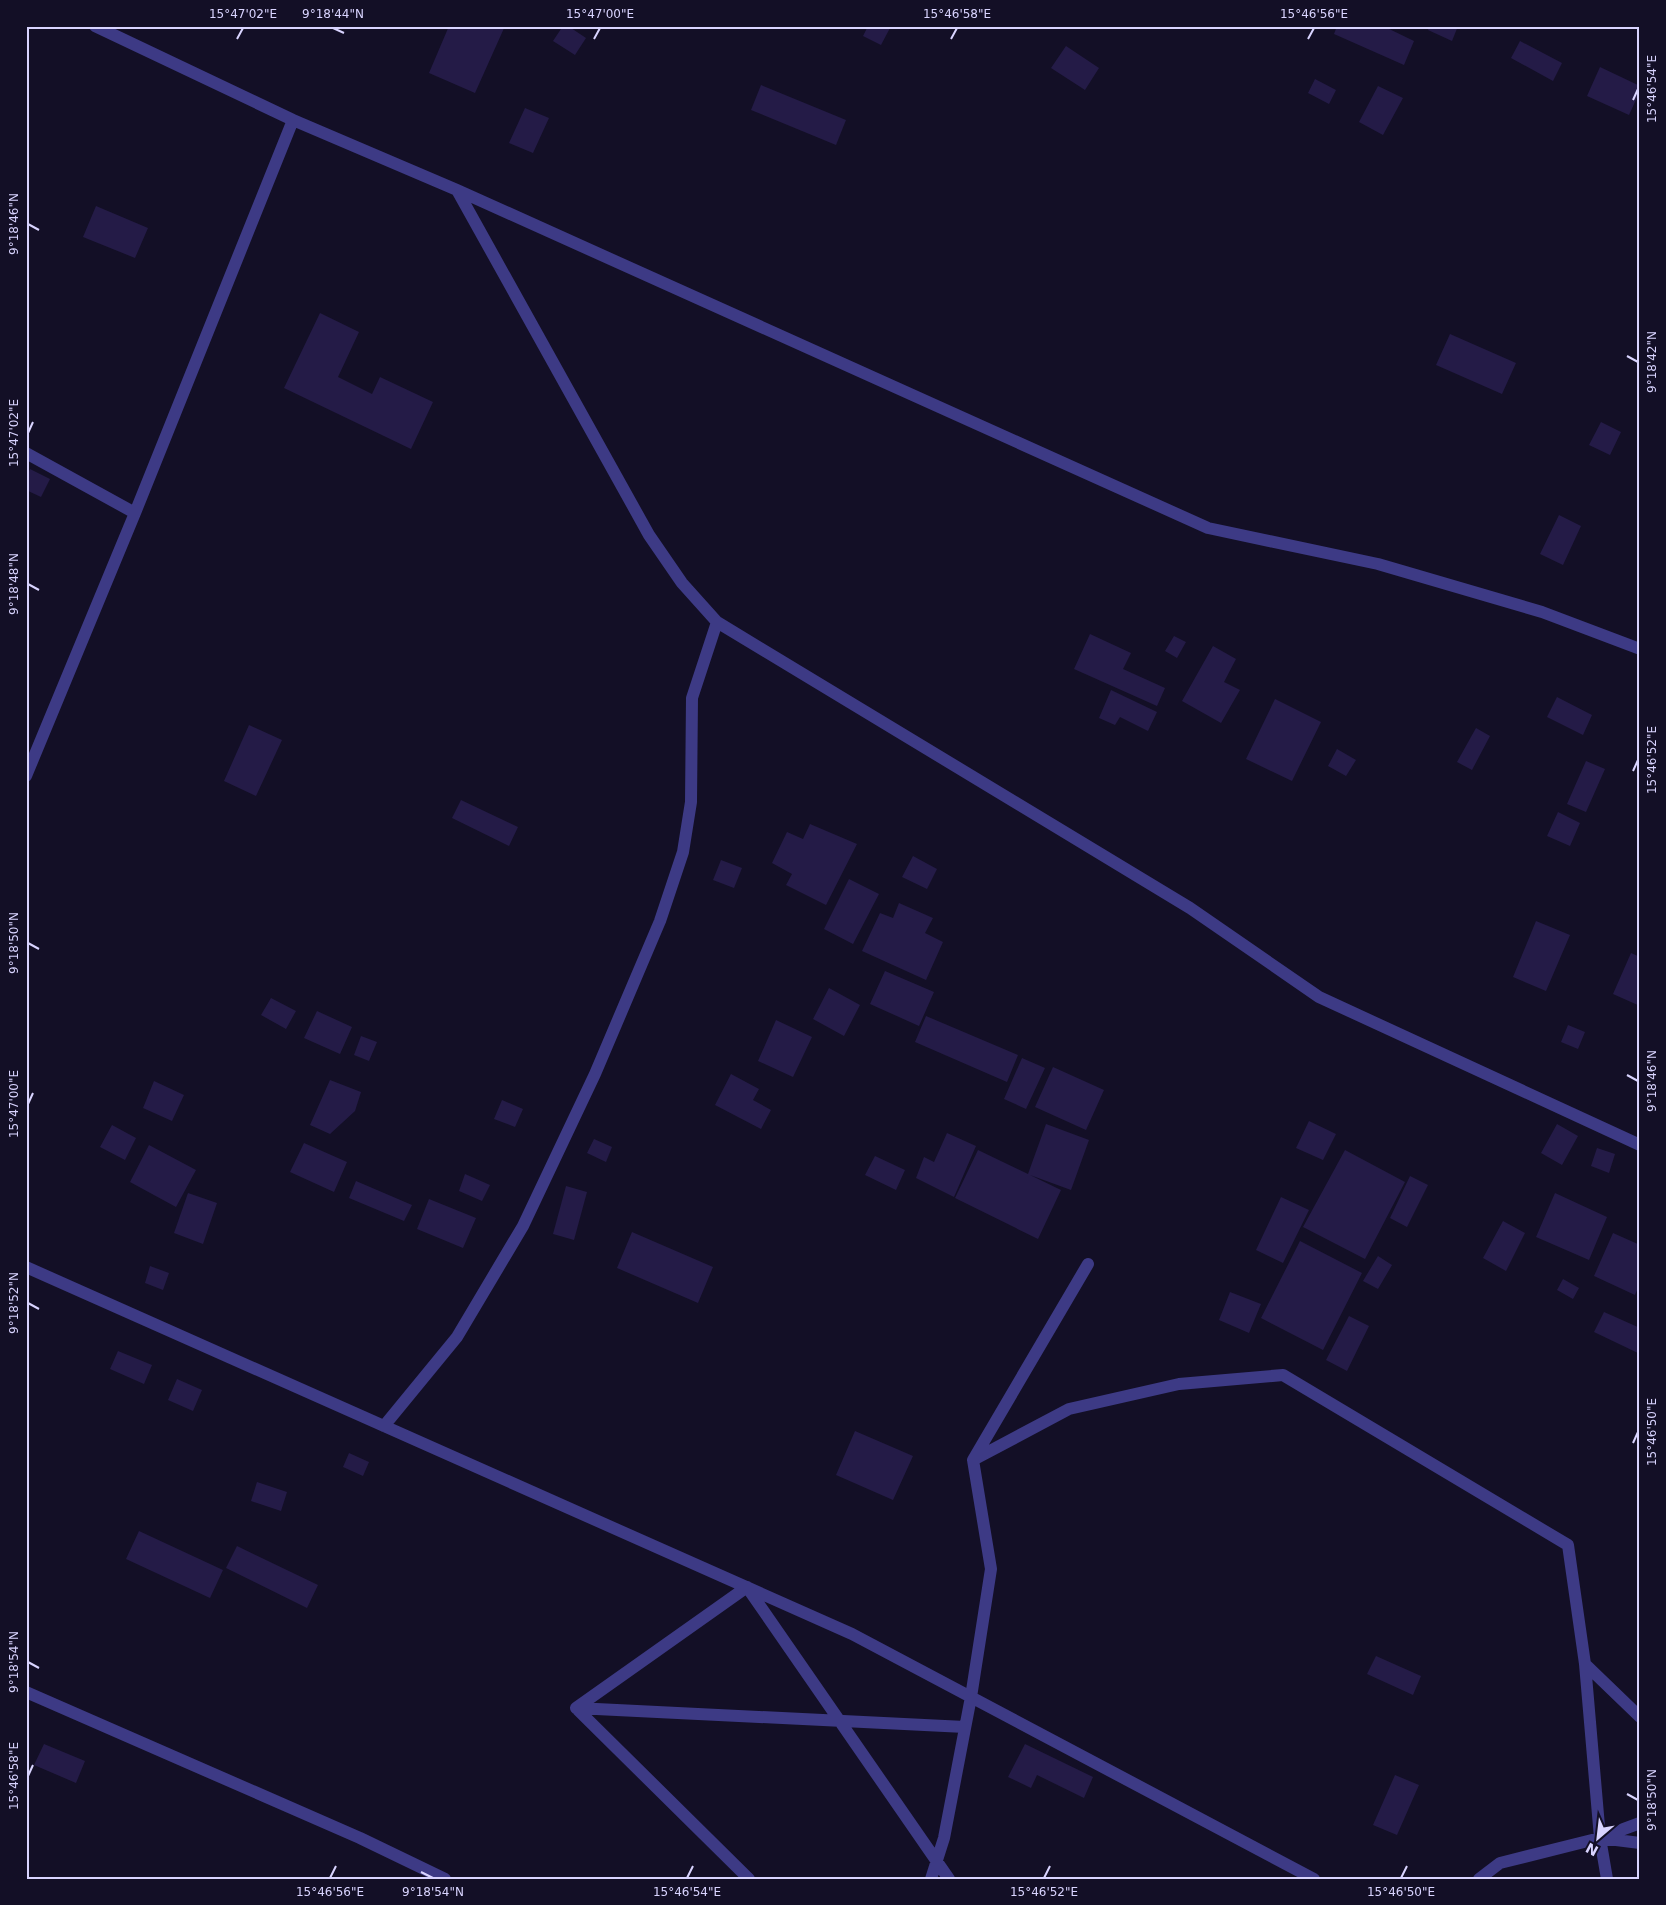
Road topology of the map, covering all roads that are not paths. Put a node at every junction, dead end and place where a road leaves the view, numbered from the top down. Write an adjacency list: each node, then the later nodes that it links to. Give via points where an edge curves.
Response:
1 (95, 26): 2 (street)
2 (293, 120): 3 (street); 5 (street)
3 (457, 190): 6 (street, via 649,534 682,583); 7 (street, via 1208,528 1378,564 1542,612)
4 (26, 453): 5 (street)
5 (135, 513): 8 (street)
6 (717, 622): 9 (street, via 1190,908 1319,997); 12 (street, via 692,698 691,802 683,852 660,921 595,1074 523,1226 456,1337)
7 (1640, 649)
8 (26, 776)
9 (1640, 1145)
10 (1088, 1264): 13 (street)
11 (26, 1266): 12 (street)
12 (384, 1426): 14 (street)
13 (974, 1460): 15 (street, via 1069,1409 1179,1384 1283,1375 1568,1545); 17 (street, via 991,1569)
14 (747, 1587): 17 (street, via 852,1634); 18 (street); 20 (street)
15 (1586, 1664): 19 (street); 23 (street)
16 (26, 1692): 26 (street, via 360,1838)
17 (972, 1697): 21 (street); 30 (street)
18 (576, 1708): 20 (street); 27 (street)
19 (1640, 1717)
20 (838, 1720): 21 (street); 25 (street)
21 (965, 1727): 25 (street)
22 (1640, 1823): 23 (street)
23 (1600, 1838): 24 (street); 31 (street, via 1500,1863); 32 (street)
24 (1640, 1843)
25 (937, 1862): 28 (street); 29 (street)
26 (445, 1879)
27 (749, 1879)
28 (932, 1879)
29 (948, 1879)
30 (1314, 1879)
31 (1479, 1879)
32 (1607, 1879)

